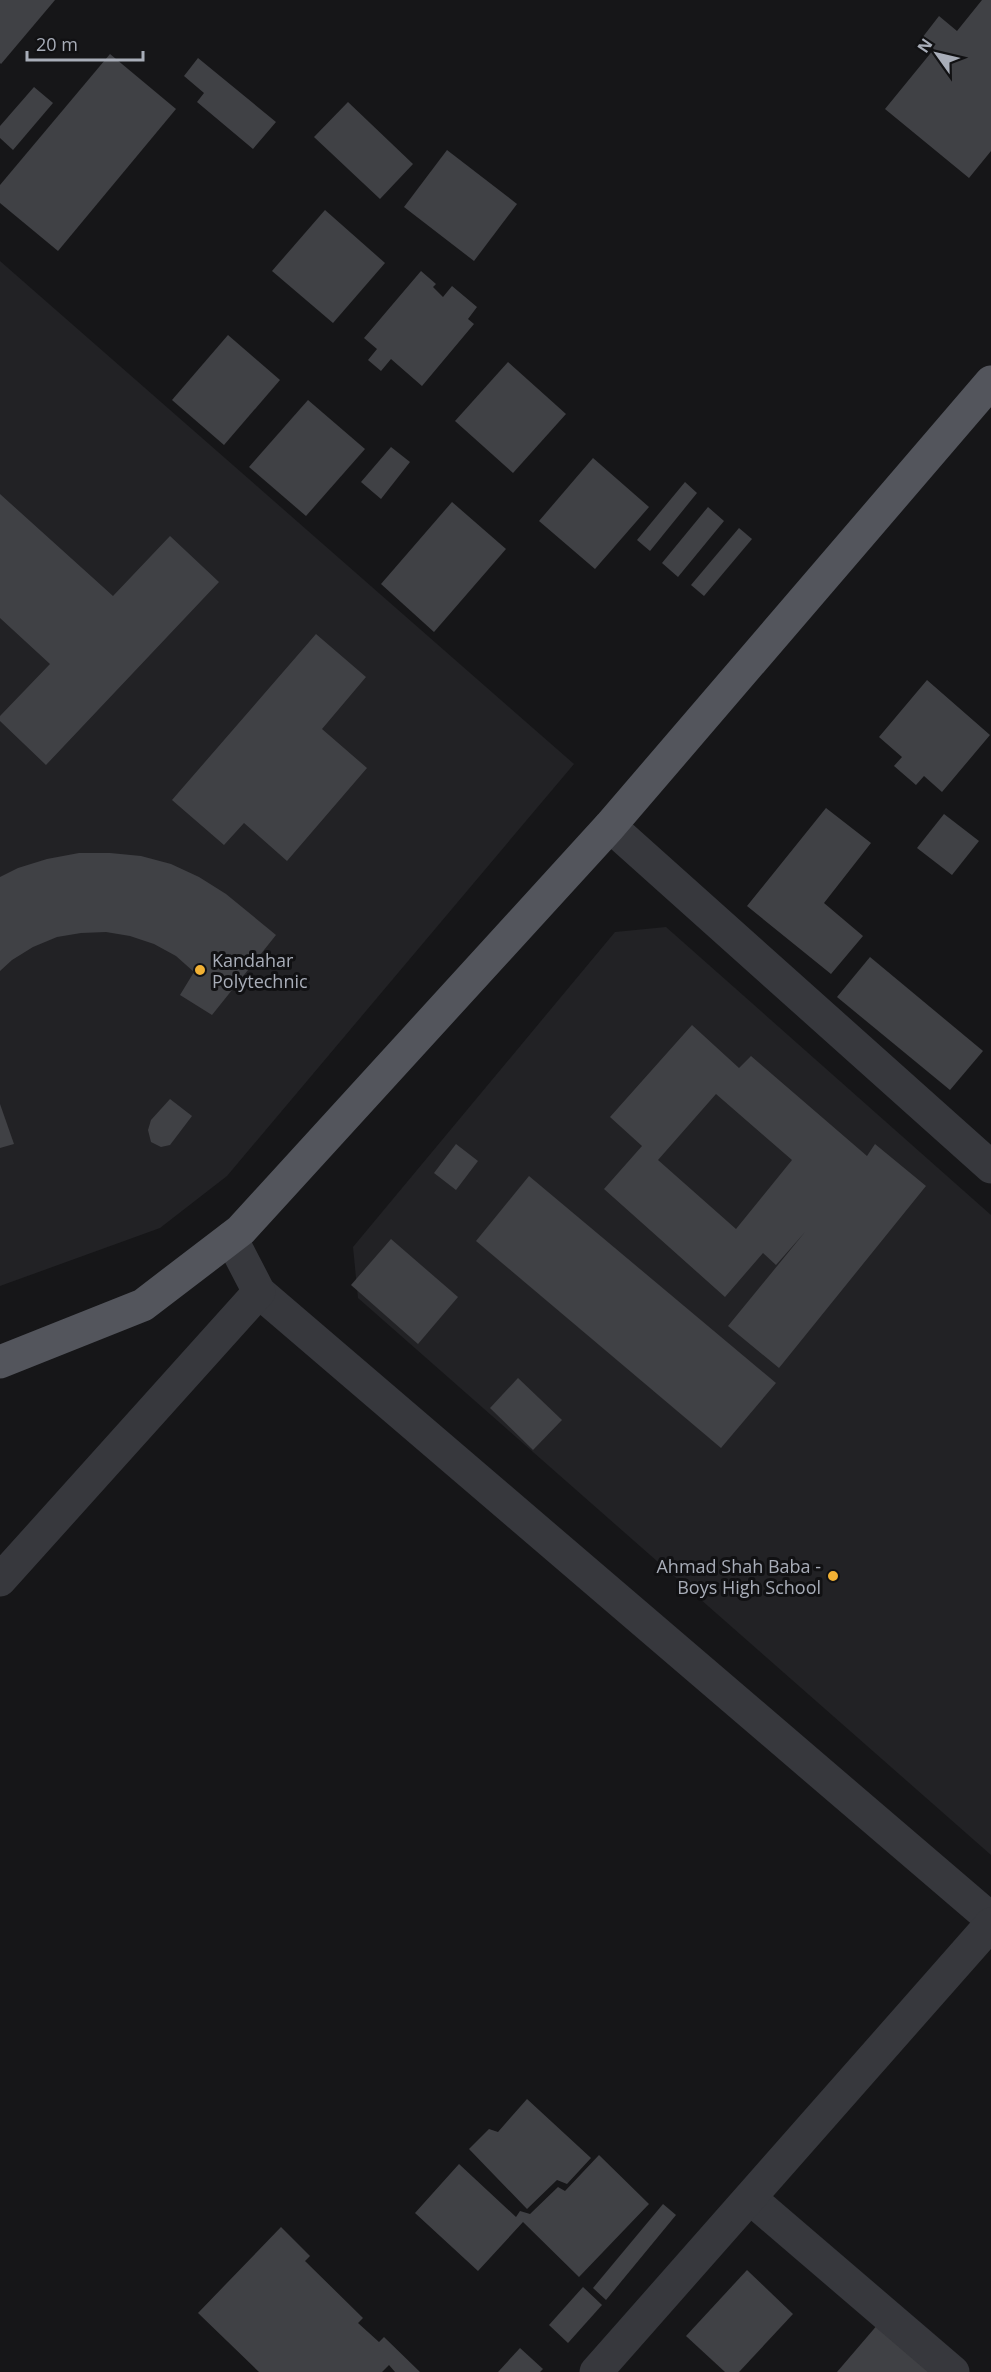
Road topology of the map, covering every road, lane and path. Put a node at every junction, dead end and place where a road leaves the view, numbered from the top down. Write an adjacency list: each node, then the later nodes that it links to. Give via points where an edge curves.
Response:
1 (991, 382): 2 (main road)
2 (610, 826): 3 (street); 4 (main road)
3 (991, 1167)
4 (231, 1238): 5 (street); 6 (main road, via 143,1305)
5 (260, 1292): 7 (street); 8 (street)
6 (0, 1362)
7 (0, 1580)
8 (991, 1919)
9 (991, 1924): 10 (street)
10 (750, 2198): 11 (street); 12 (street)
11 (596, 2372)
12 (953, 2372)

